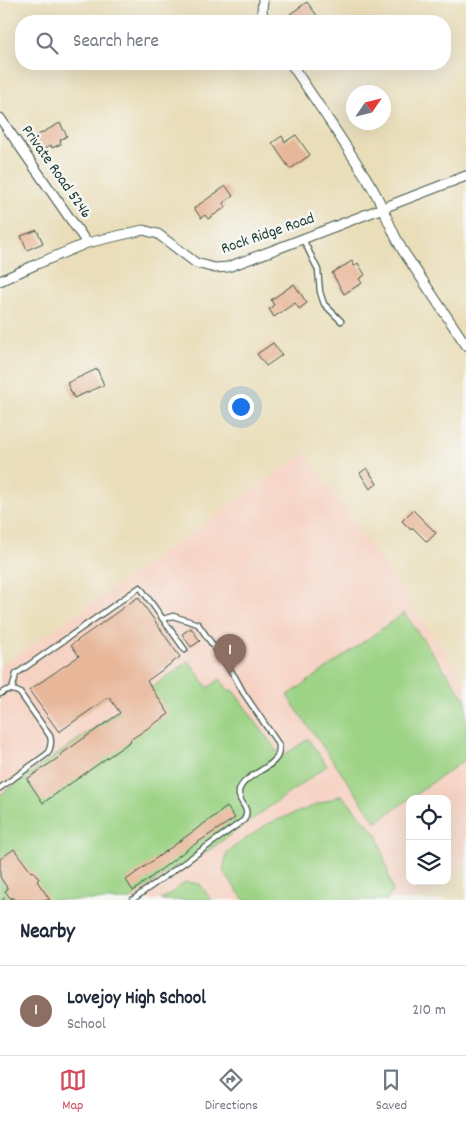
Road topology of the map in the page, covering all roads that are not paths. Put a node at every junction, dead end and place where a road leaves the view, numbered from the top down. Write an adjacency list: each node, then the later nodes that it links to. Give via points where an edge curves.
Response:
1 (263, 0): 2 (street)
2 (263, 15)
3 (294, 70): 6 (street, via 337,130)
4 (0, 118): 8 (street, Private Road 5246)
5 (466, 176): 6 (street, Rock Ridge Road)
6 (382, 208): 7 (street, Rock Ridge Road); 11 (street, via 395,238)
7 (303, 239): 8 (street, Rock Ridge Road, via 215,268 196,262 158,234 143,230); 10 (lane, via 318,270 324,304)
8 (87, 243): 9 (street, Rock Ridge Road)
9 (0, 281)
10 (341, 321)
11 (466, 345)
12 (163, 619): 13 (lane); 14 (lane, via 140,587 16,674); 17 (lane, via 174,616 198,624 279,745 275,760 239,790 247,815 244,820)
13 (185, 650)
14 (12, 690): 15 (lane); 16 (lane, via 20,693 50,736 51,746 47,754)
15 (0, 694)
16 (0, 788)
17 (132, 900)

